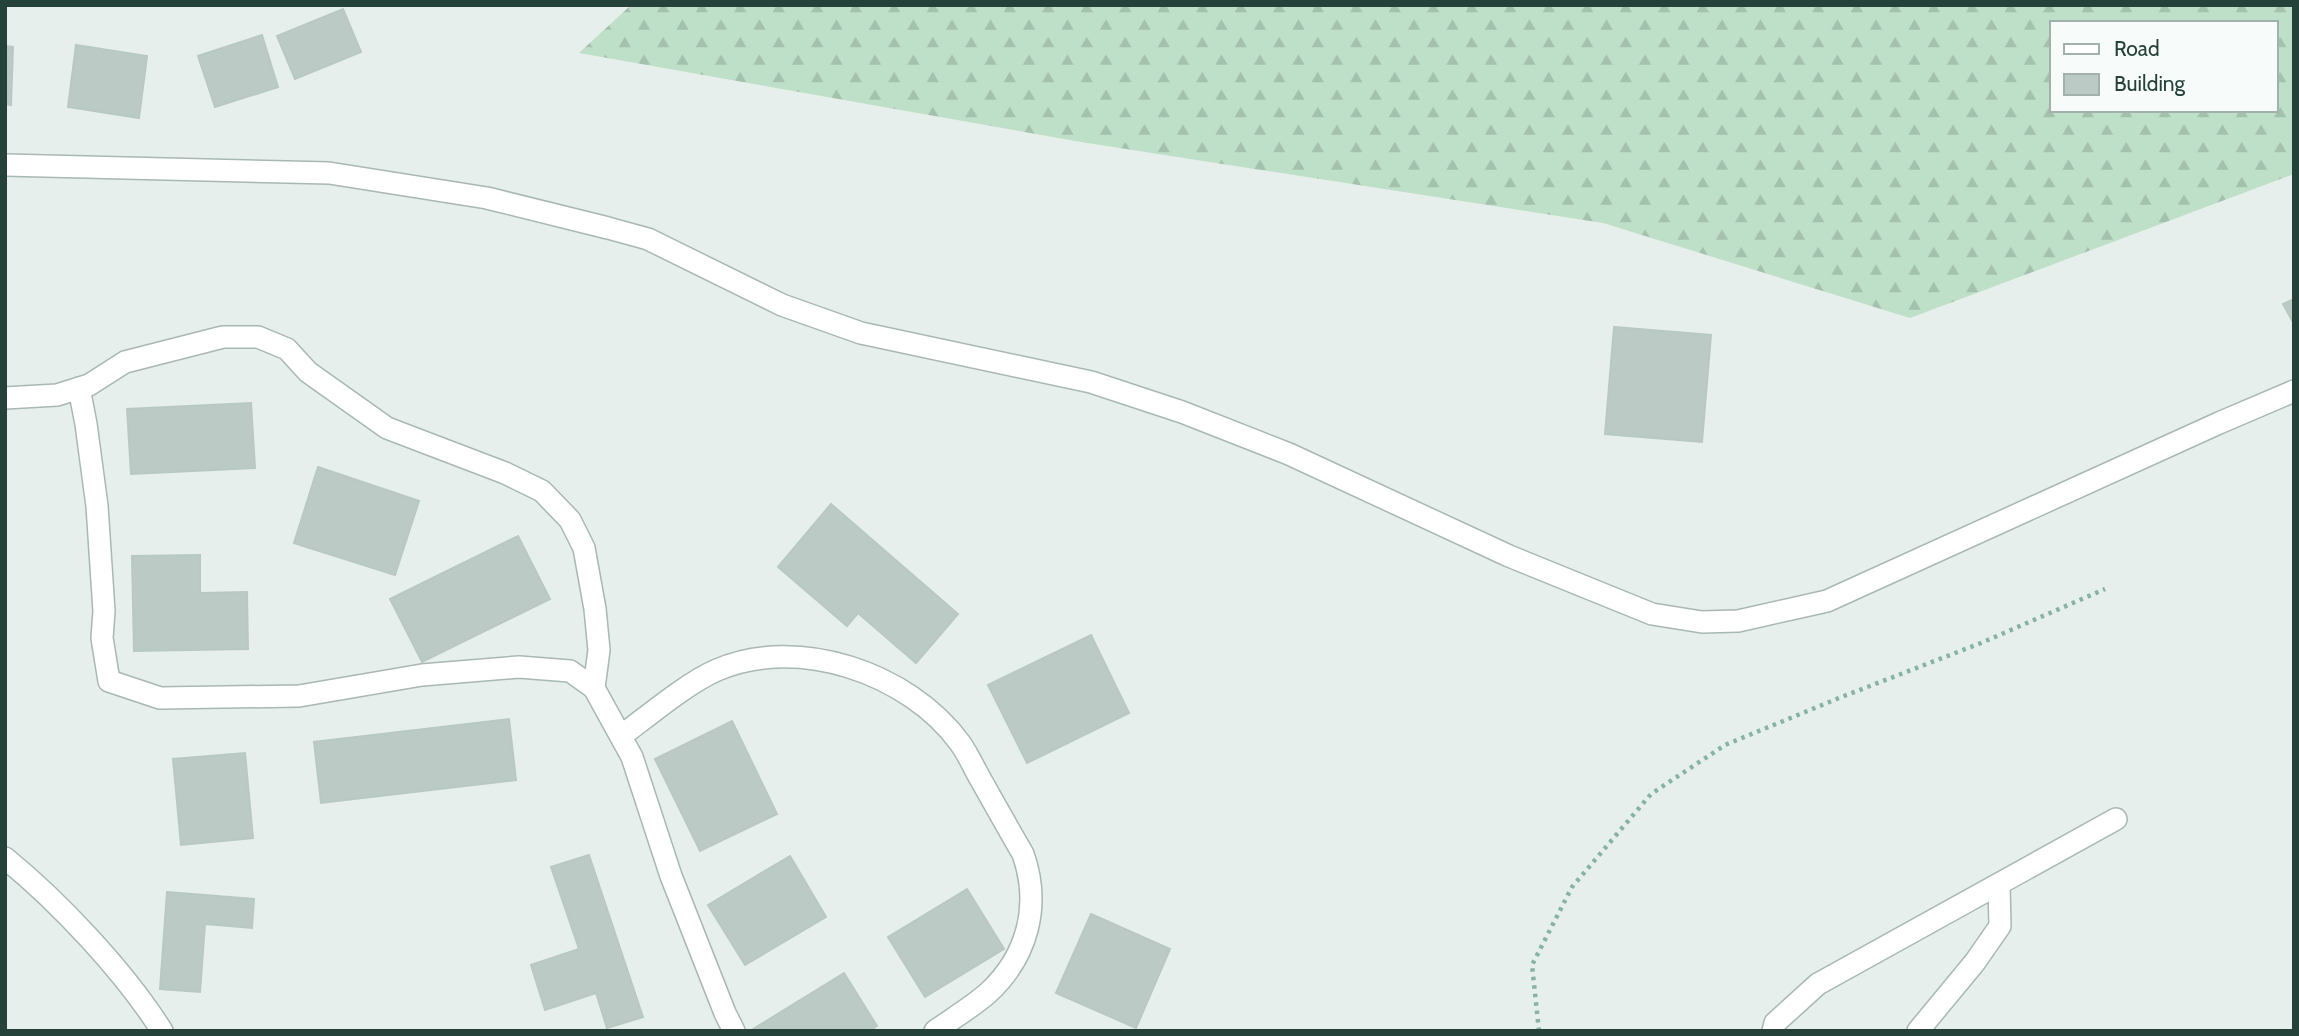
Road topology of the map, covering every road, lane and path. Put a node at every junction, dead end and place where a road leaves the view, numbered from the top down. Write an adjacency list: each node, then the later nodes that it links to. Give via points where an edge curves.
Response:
1 (5, 165): 3 (street, via 329,173 487,198 608,228 648,239 782,304 861,333 1091,382 1182,412 1289,454 1509,555 1652,614 1702,622 1738,621 1827,601)
2 (79, 388): 4 (street, via 57,395); 6 (street, via 125,362 223,337 258,337 287,349 308,372 387,428 542,491 570,520 584,548 599,650); 6 (street, via 97,506 109,681 160,698 299,696 422,675 519,667 570,671)
3 (2294, 391)
4 (5, 398)
5 (2105, 589): 14 (path, via 1725,745 1651,794 1572,887 1532,965)
6 (594, 688): 7 (street)
7 (621, 736): 12 (street); 13 (street, via 713,671 768,656 821,660 851,668 900,690 936,718 960,743 1023,854 1032,898 1022,945 1000,981)
8 (2116, 819): 10 (street)
9 (5, 858): 11 (street, via 104,956)
10 (1999, 885): 15 (street, via 1818,984 1774,1023); 16 (street, via 2000,926)
11 (162, 1031)
12 (734, 1031)
13 (935, 1031)
14 (1539, 1031)
15 (1773, 1031)
16 (1919, 1031)

